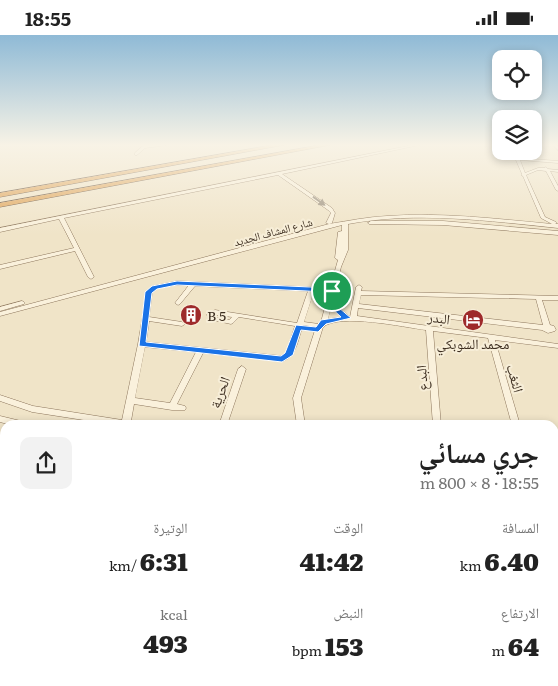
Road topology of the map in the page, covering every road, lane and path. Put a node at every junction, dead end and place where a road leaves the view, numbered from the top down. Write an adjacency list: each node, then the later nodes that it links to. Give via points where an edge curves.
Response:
1 (116, 174): 8 (highway)
2 (166, 174): 9 (highway)
3 (271, 174): 11 (street)
4 (280, 174): 15 (street, one-way to 15, via 333,213)
5 (549, 174): 7 (street)
6 (523, 175): 12 (street)
7 (558, 190)
8 (0, 195)
9 (0, 207)
10 (441, 215): 13 (street, شارع المشاف الجديد); 14 (street, شارع المشاف الجديد); 18 (street, via 454,219)
11 (61, 218): 19 (street); 23 (street)
12 (543, 218): 14 (street); 15 (street, شارع المشاف الجديد, via 533,221 416,213); 18 (street)
13 (352, 221): 16 (street, شارع المشاف الجديد); 21 (street)
14 (515, 222): 18 (street, شارع المشاف الجديد)
15 (329, 223): 33 (street, شارع المشاف الجديد)
16 (342, 223): 20 (street, شارع المشاف الجديد); 21 (street)
17 (370, 223): 22 (street, via 429,223)
18 (557, 224)
19 (0, 230)
20 (314, 230): 21 (street); 34 (street, شارع المشاف الجديد)
21 (343, 233): 28 (street, via 344,255)
22 (558, 233)
23 (77, 249): 24 (street); 25 (street)
24 (0, 267)
25 (91, 277)
26 (193, 284): 27 (street); 32 (street); 37 (street, via 171,283 150,290)
27 (312, 289): 28 (street); 39 (street)
28 (332, 291): 31 (street)
29 (538, 297): 30 (street); 35 (street, via 358,290); 42 (street)
30 (558, 298)
31 (329, 302): 35 (street); 40 (street)
32 (178, 303)
33 (0, 309)
34 (0, 314)
35 (352, 314): 40 (street, البدر); 41 (street, البدر); 42 (street)
36 (236, 315): 39 (street, البدر)
37 (146, 318): 38 (street); 44 (street)
38 (182, 324)
39 (299, 325): 40 (street, البدر); 46 (street, via 289,355 282,359)
40 (320, 326): 55 (street, via 297,398)
41 (430, 329): 43 (street, البدر); 56 (street, البدع)
42 (550, 329): 45 (street)
43 (491, 337): 45 (street, البدر); 57 (street, الثغب)
44 (142, 344): 46 (street); 49 (street)
45 (555, 345)
46 (200, 351): 50 (street)
47 (242, 369): 54 (street, الحرية)
48 (0, 398): 52 (street, via 32,409)
49 (132, 401): 50 (street); 53 (street)
50 (172, 407): 51 (street)
51 (182, 408)
52 (106, 420)
53 (127, 420)
54 (225, 420)
55 (299, 420)
56 (437, 420)
57 (515, 420)

